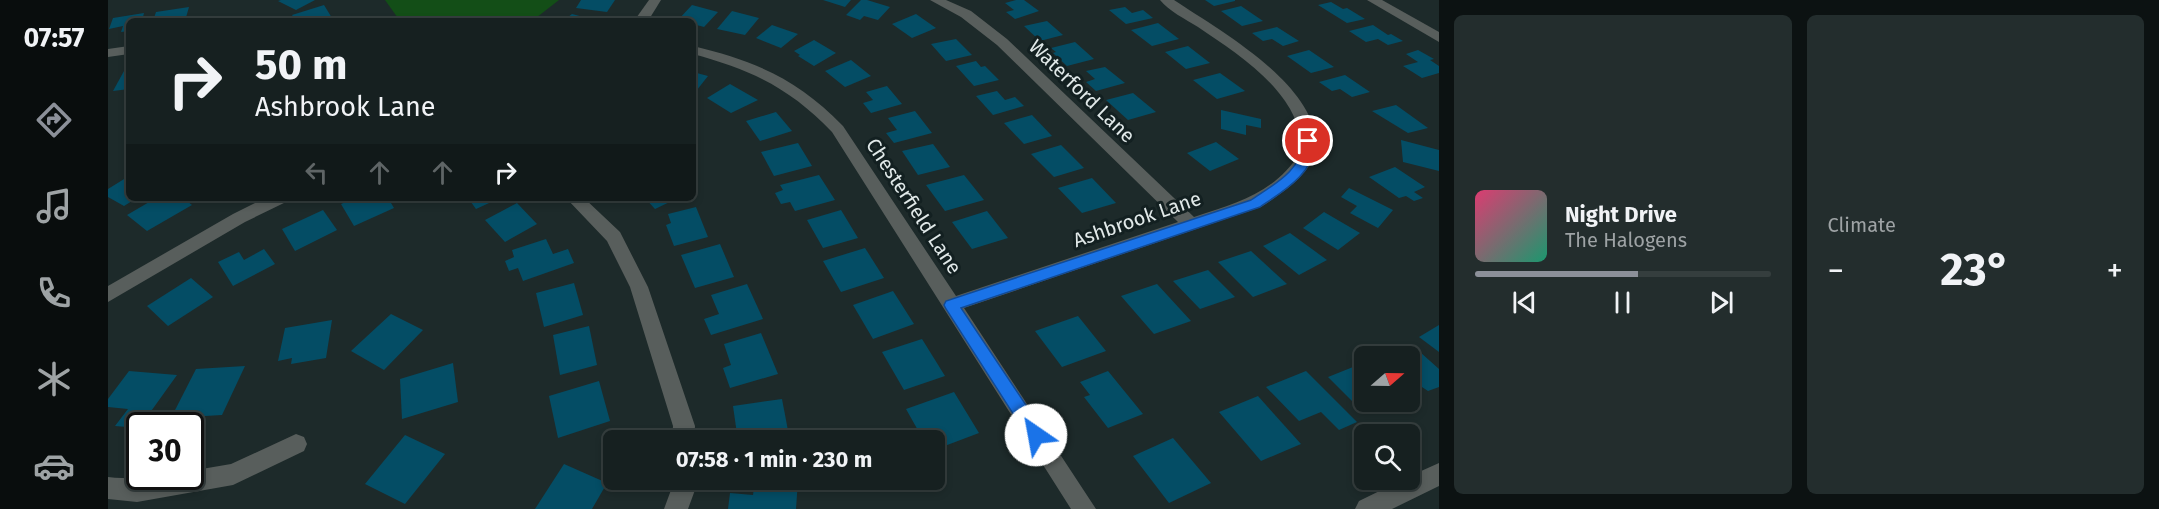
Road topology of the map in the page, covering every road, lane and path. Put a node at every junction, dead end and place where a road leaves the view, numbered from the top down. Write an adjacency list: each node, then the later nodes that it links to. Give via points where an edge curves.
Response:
1 (655, 0): 5 (street)
2 (936, 0): 12 (street, Waterford Lane, via 966,14 987,30)
3 (1166, 0): 12 (street, Ashbrook Lane, via 1279,84 1296,103 1307,126 1309,151 1291,180 1255,203)
4 (1373, 0): 6 (street)
5 (643, 18)
6 (1439, 38)
7 (126, 50): 9 (street)
8 (696, 51): 14 (street, Chesterfield Lane, via 770,74 799,91 823,112 838,129)
9 (108, 53)
10 (274, 201): 13 (street)
11 (577, 201): 15 (street, via 614,237 639,286)
12 (1190, 224): 14 (street, Ashbrook Lane)
13 (111, 288)
14 (951, 305): 21 (street, Chesterfield Lane)
15 (684, 430)
16 (296, 444): 18 (street, via 233,474 137,491)
17 (1439, 474): 22 (street)
18 (108, 488)
19 (683, 490): 20 (street)
20 (676, 509)
21 (1084, 509)
22 (1368, 509)

